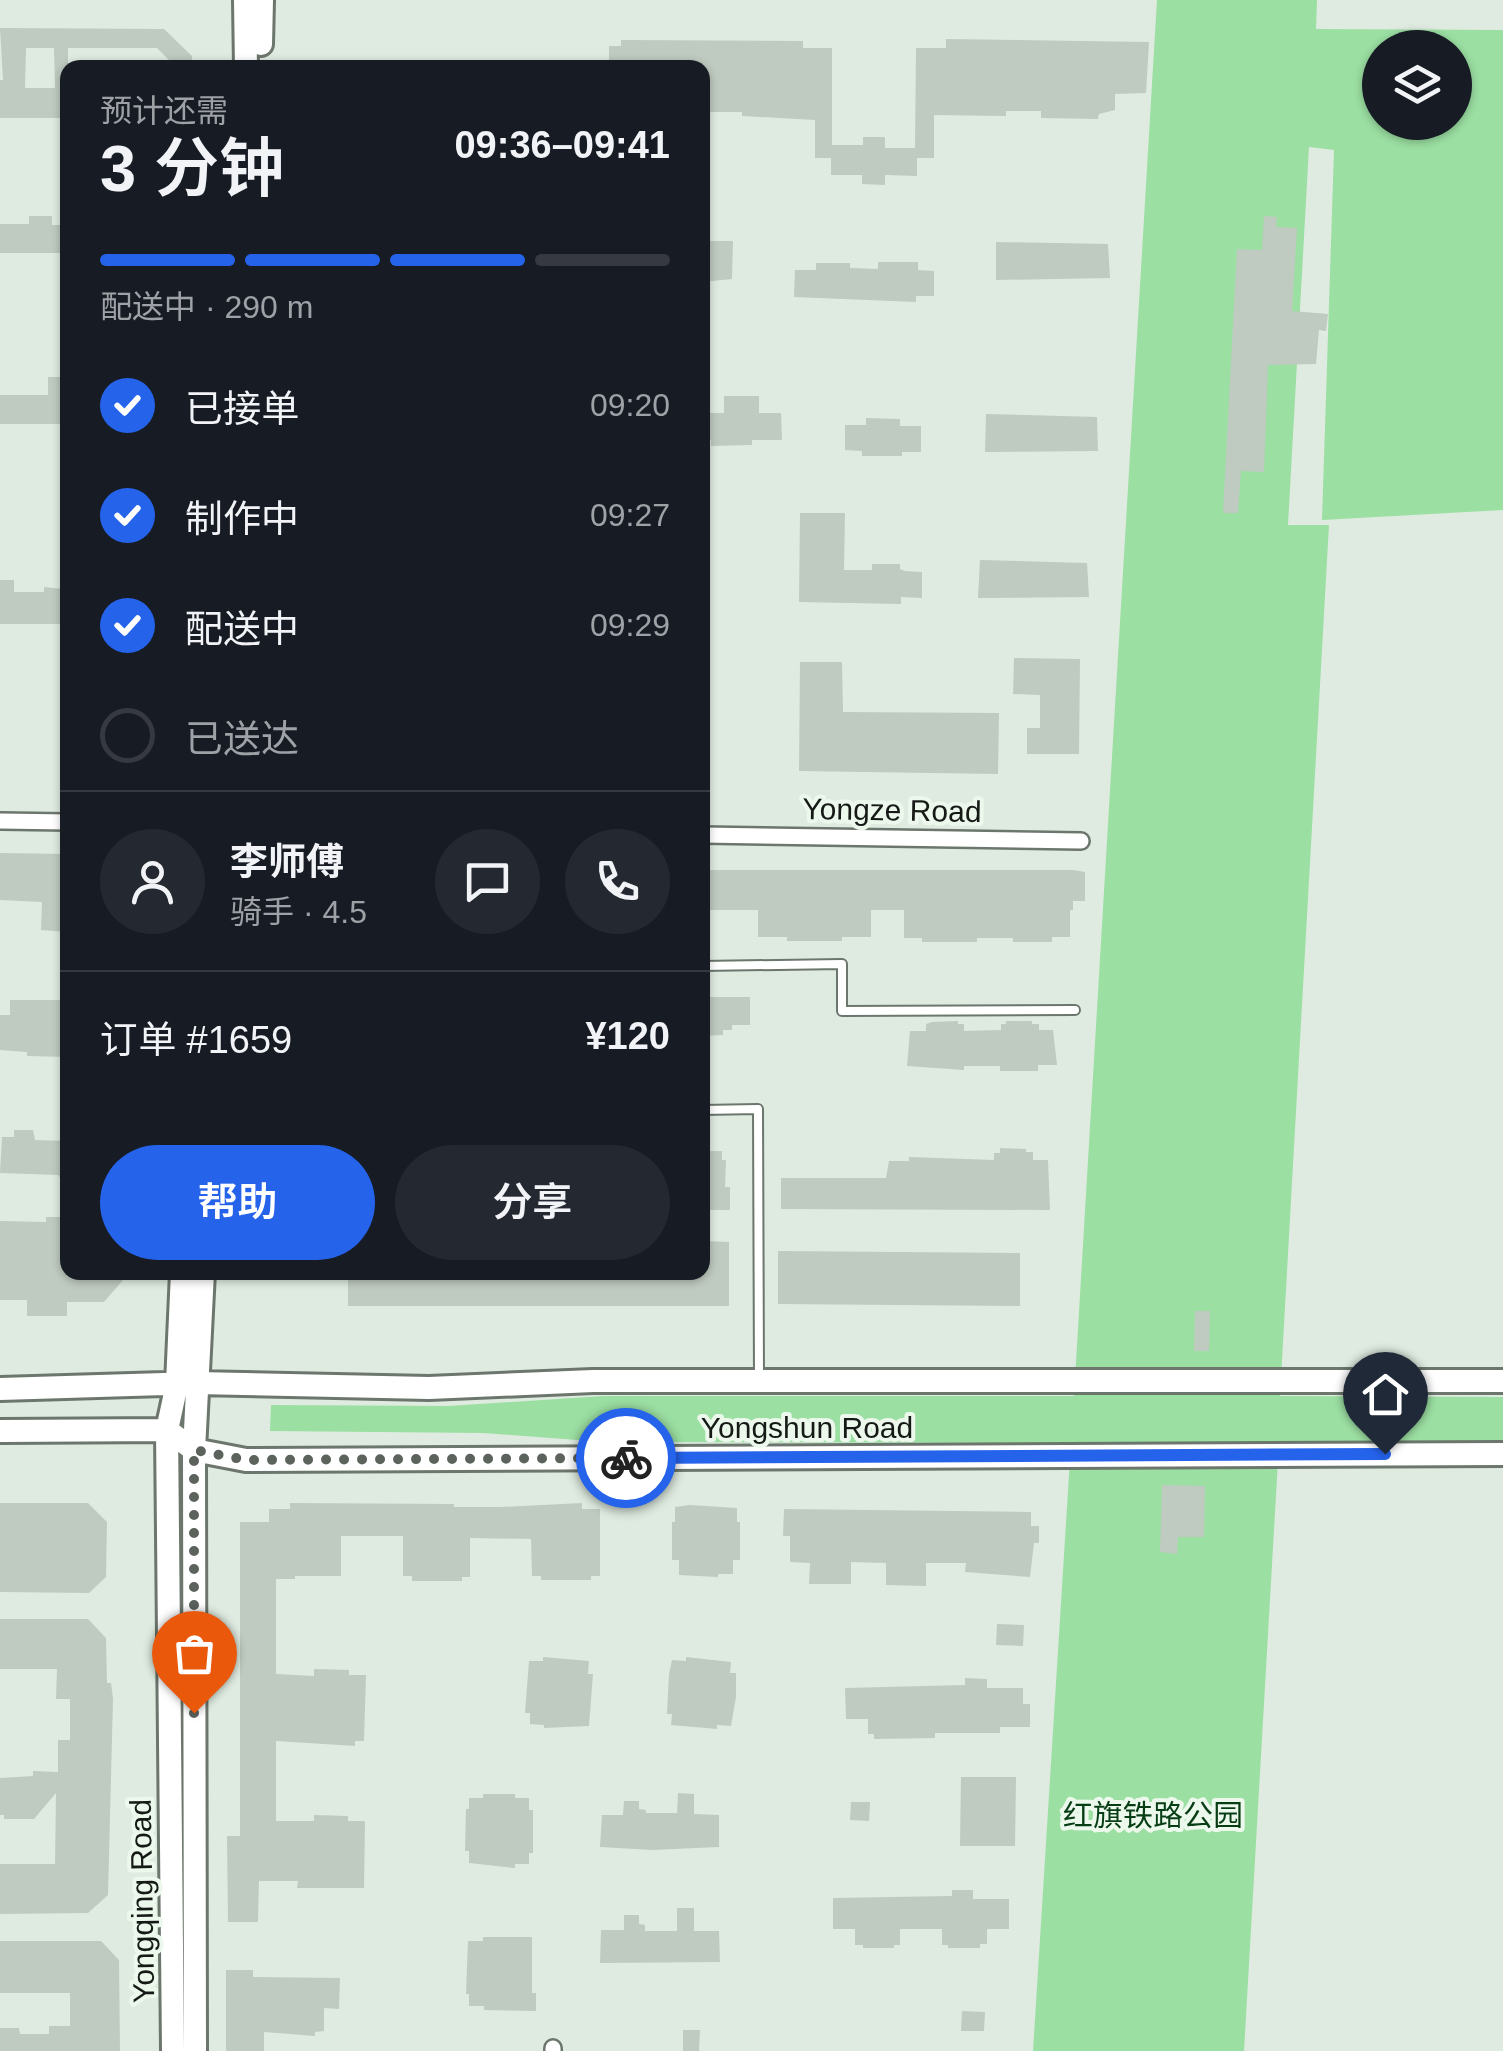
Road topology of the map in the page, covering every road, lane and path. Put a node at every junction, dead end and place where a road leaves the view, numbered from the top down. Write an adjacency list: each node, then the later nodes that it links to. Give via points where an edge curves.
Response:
1 (245, 0): 3 (main road)
2 (262, 0): 4 (main road)
3 (246, 60)
4 (260, 60)
5 (0, 820): 6 (street)
6 (60, 822)
7 (710, 834): 8 (street, Yongze Road)
8 (1081, 841)
9 (710, 966): 10 (lane, via 842,964 842,1011)
10 (1075, 1010)
11 (710, 1110): 15 (lane, via 758,1110)
12 (182, 1280): 16 (main road, Yongqing Road)
13 (202, 1280): 16 (main road, Yongqing Road)
14 (1503, 1381): 15 (main road, Yongshun Road)
15 (759, 1382): 16 (main road, Yongshun Road)
16 (187, 1384): 17 (main road, Yongshun Road); 18 (main road, Yongqing Road); 20 (main road, Yongqing Road)
17 (0, 1388)
18 (167, 1430): 19 (main road); 20 (main road, Yongshun Road); 22 (main road, Yongqing Road)
19 (0, 1431)
20 (194, 1450): 21 (main road, Yongshun Road, via 246,1460); 23 (main road, Yongqing Road)
21 (1503, 1454)
22 (173, 2051)
23 (195, 2051)

